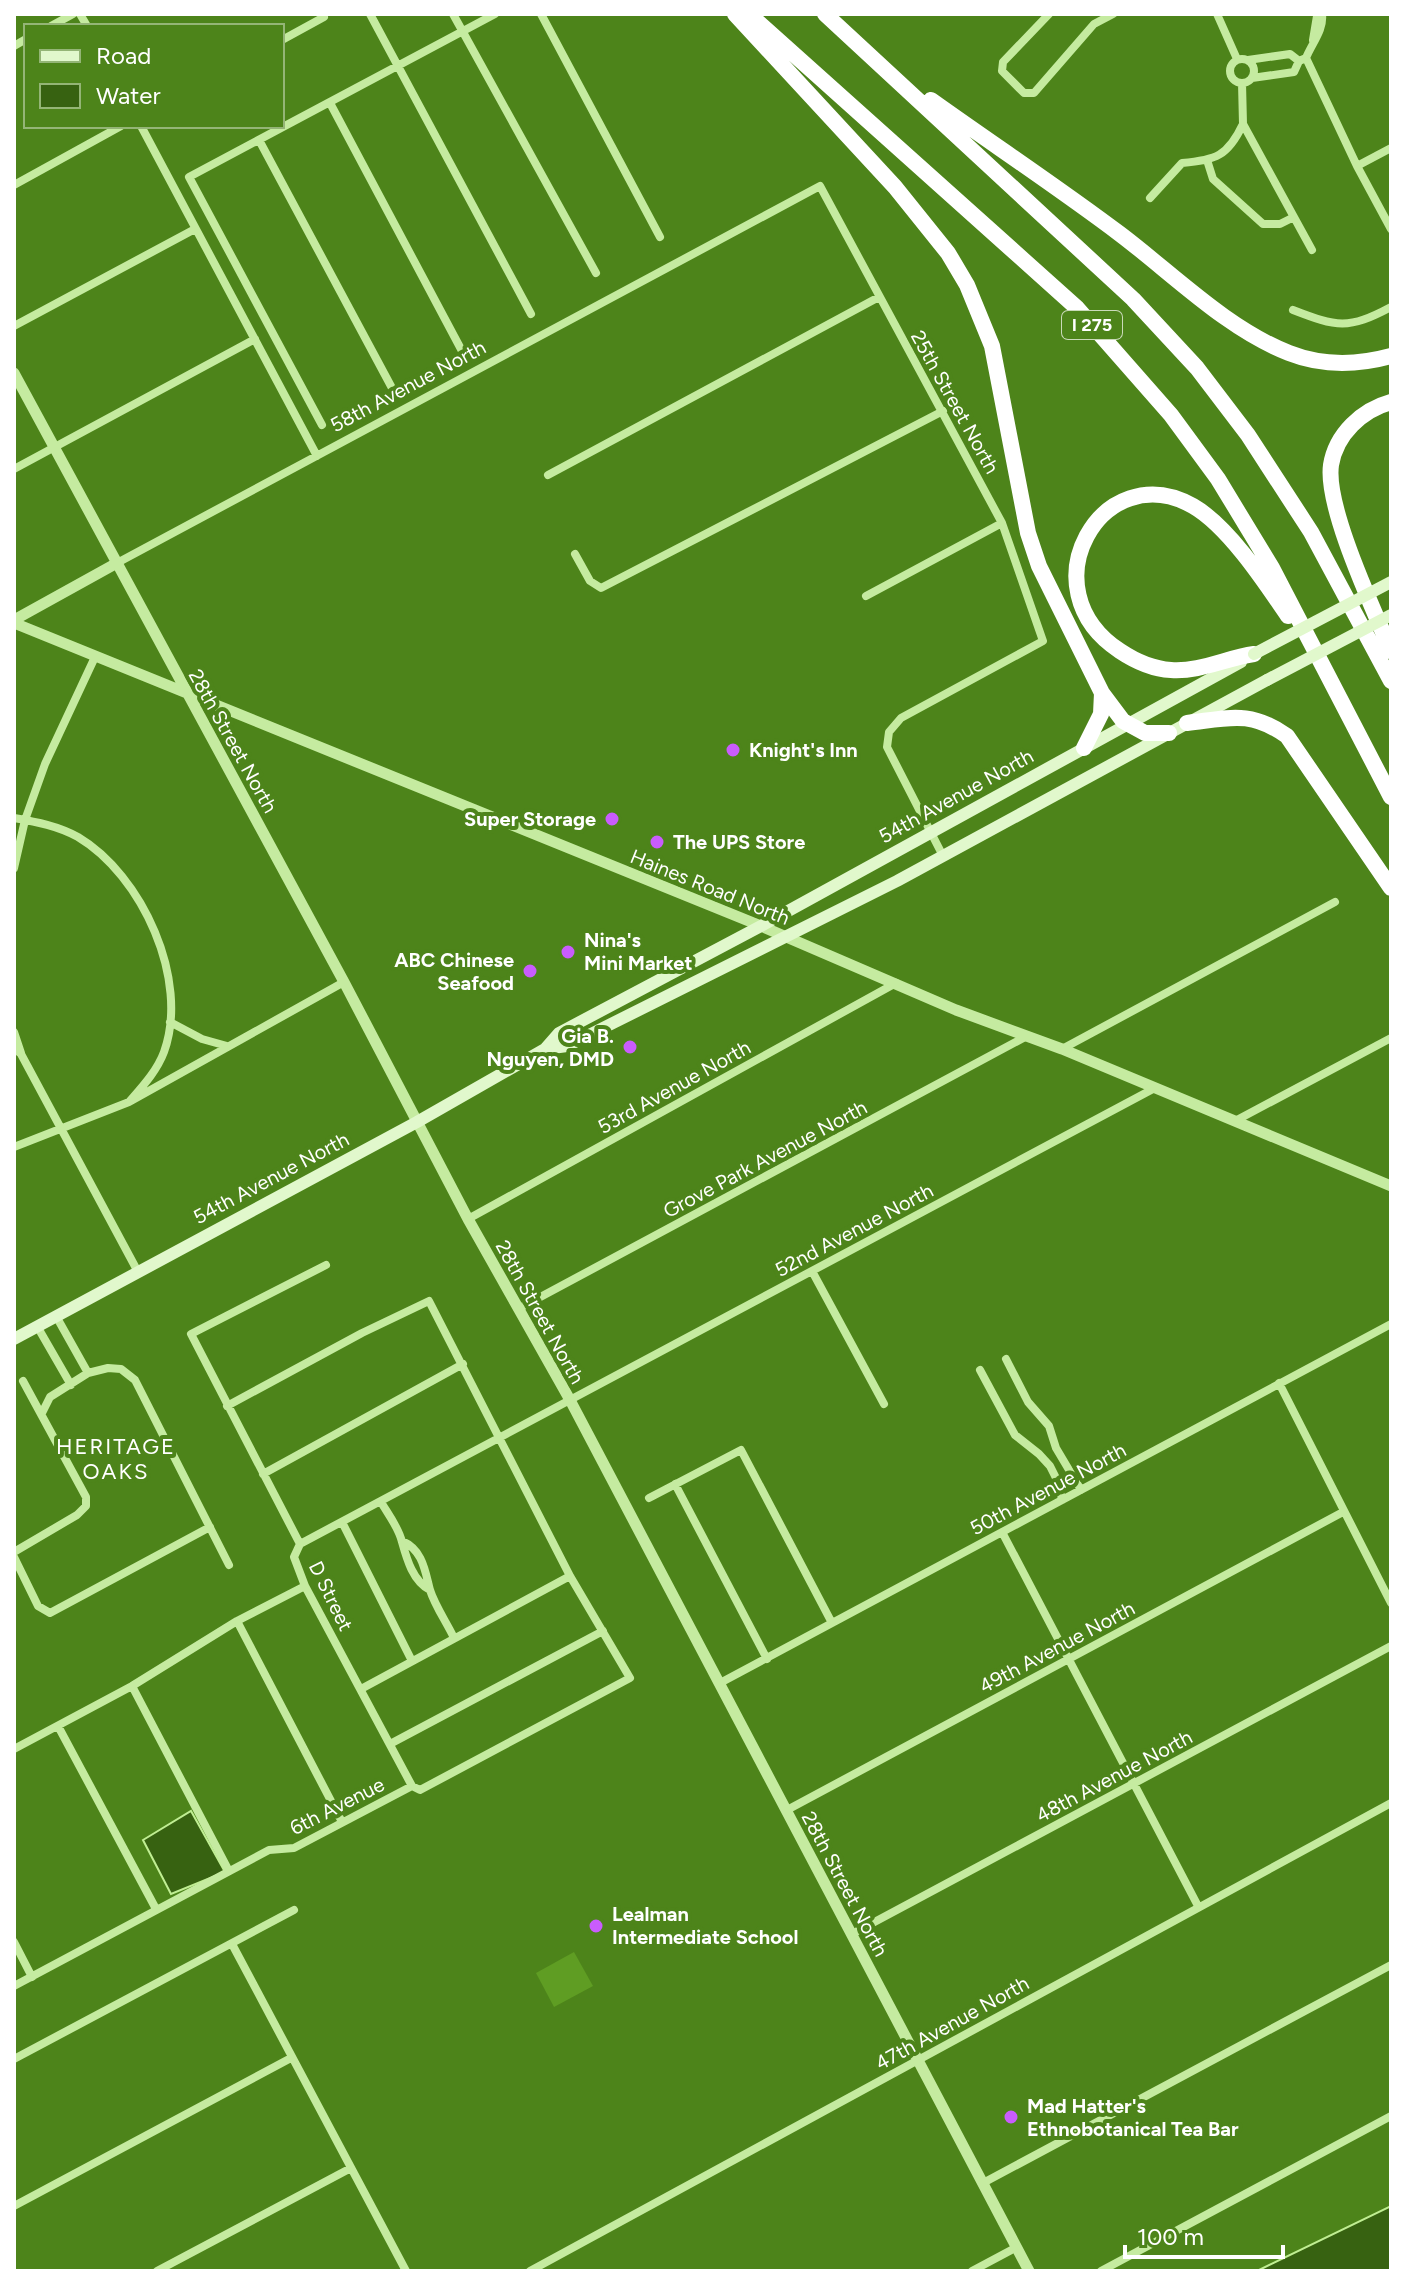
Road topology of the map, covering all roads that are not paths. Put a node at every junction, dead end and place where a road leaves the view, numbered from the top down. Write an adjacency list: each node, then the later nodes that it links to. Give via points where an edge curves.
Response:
1 (73, 14): 14 (street)
2 (370, 14): 21 (street)
3 (453, 14): 15 (street)
4 (495, 14): 15 (street)
5 (541, 14): 40 (street)
6 (735, 14): 71 (highway, via 895,187 967,285 992,346 1028,533)
7 (749, 14): 73 (highway, I 275, via 1077,308 1128,364 1218,479 1272,568)
8 (825, 14): 17 (highway, I 275)
9 (1049, 14): 10 (street, via 1003,62 1002,71 1024,93 1034,93 1094,24)
10 (1113, 14)
11 (1217, 14): 18 (street)
12 (1321, 14): 19 (street)
13 (324, 17): 16 (street)
14 (55, 24)
15 (462, 31): 21 (street); 42 (street)
16 (284, 39)
17 (861, 47): 50 (highway, via 1267,342 1289,353 1337,363); 70 (highway, I 275, via 1133,299 1197,368 1311,532)
18 (1237, 59): 20 (street); 23 (street, via 1229,73)
19 (1303, 59): 20 (street, via 1290,54); 22 (street, via 1294,72); 33 (street)
20 (1248, 60): 22 (street)
21 (397, 65): 24 (street); 46 (street)
22 (1252, 78): 23 (street)
23 (1242, 83): 25 (street)
24 (330, 103): 26 (street); 49 (street)
25 (1243, 124): 32 (street, via 1226,151); 37 (street)
26 (284, 127)
27 (117, 128): 34 (street)
28 (142, 128): 38 (street)
29 (282, 128): 30 (street)
30 (259, 140): 52 (street); 55 (street, via 189,177)
31 (1391, 148): 33 (street)
32 (1207, 160): 36 (street, via 1182,163); 37 (street, via 1213,179 1263,224)
33 (1357, 166): 39 (street)
34 (14, 185)
35 (820, 186): 43 (street, 25th Street North); 57 (street, 58th Avenue North)
36 (1150, 198)
37 (1294, 217): 41 (street)
38 (195, 229): 47 (street); 48 (street)
39 (1391, 229)
40 (660, 237)
41 (1312, 250)
42 (596, 273)
43 (879, 297): 54 (street, 25th Street North); 59 (street)
44 (1391, 307): 45 (street, via 1345,325)
45 (1293, 310)
46 (531, 314)
47 (14, 326)
48 (255, 339): 56 (street); 57 (street)
49 (462, 351)
50 (1391, 356)
51 (14, 373): 56 (street, 28th Street North)
52 (392, 388)
53 (1391, 402): 67 (highway, via 1367,412 1347,429 1331,467 1339,518)
54 (943, 411): 60 (street, 25th Street North); 61 (street, via 607,586 596,587)
55 (322, 425)
56 (55, 448): 58 (street); 62 (street, 28th Street North)
57 (317, 456): 62 (street, 58th Avenue North)
58 (14, 469)
59 (548, 475)
60 (1002, 523): 64 (street); 81 (street, 25th Street North, via 1043,641 901,718 889,732 887,747)
61 (575, 554)
62 (117, 563): 66 (street, 58th Avenue North); 72 (street, 28th Street North)
63 (1391, 582): 68 (main road, 54th Avenue North, bridge)
64 (866, 596)
65 (1391, 615): 74 (main road, 54th Avenue North, bridge)
66 (14, 621): 69 (street, Haines Road North)
67 (1391, 651)
68 (1254, 654): 73 (highway, via 1169,670 1149,666 1107,642 1090,622 1076,581 1083,541 1092,525 1121,503 1148,496 1178,500 1209,517 1285,611); 75 (main road, 54th Avenue North)
69 (95, 657): 72 (street, Haines Road North); 80 (street)
70 (1391, 681)
71 (1102, 693): 75 (highway); 77 (highway, via 1101,714)
72 (186, 694): 86 (street, Haines Road North); 88 (street, 28th Street North)
73 (1346, 710): 78 (highway, I 275)
74 (1187, 723): 76 (main road, 54th Avenue North); 84 (highway, via 1251,717 1287,736)
75 (1128, 724): 76 (highway, via 1145,733); 77 (main road, 54th Avenue North)
76 (1169, 733): 82 (main road, 54th Avenue North)
77 (1084, 748): 81 (main road, 54th Avenue North)
78 (1391, 797)
79 (14, 818): 80 (street)
80 (25, 820): 83 (street); 90 (street, via 50,824 96,849 142,904 165,965)
81 (931, 832): 82 (street); 86 (main road, 54th Avenue North)
82 (943, 856): 87 (main road, 54th Avenue North)
83 (14, 868)
84 (1391, 888)
85 (1335, 902): 96 (street)
86 (761, 926): 87 (street, Haines Road North); 95 (main road, 54th Avenue North, via 559,1033)
87 (784, 938): 89 (street, Haines Road North); 95 (main road, 54th Avenue North, via 567,1046)
88 (344, 982): 94 (street); 101 (street, 28th Street North)
89 (896, 982): 92 (street, Haines Road North); 105 (street, 53rd Avenue North)
90 (170, 1022): 94 (street); 99 (street, via 164,1052)
91 (14, 1032): 97 (street)
92 (1027, 1036): 96 (street, Haines Road North); 109 (street, Grove Park Avenue North)
93 (1391, 1038): 100 (street)
94 (227, 1046): 99 (street)
95 (545, 1049): 101 (main road, 54th Avenue North)
96 (1062, 1049): 98 (street, Haines Road North)
97 (17, 1051): 102 (street)
98 (1153, 1089): 100 (street, Haines Road North); 107 (street, 52nd Avenue North)
99 (129, 1102): 102 (street)
100 (1235, 1121): 104 (street, Haines Road North)
101 (417, 1122): 105 (street, 28th Street North); 108 (main road, 54th Avenue North)
102 (62, 1129): 103 (street); 108 (street)
103 (14, 1147)
104 (1391, 1186)
105 (468, 1219): 109 (street, 28th Street North)
106 (326, 1265): 123 (street, D Street, via 191,1334)
107 (812, 1271): 121 (street, 52nd Avenue North); 122 (street)
108 (138, 1272): 110 (main road, 54th Avenue North)
109 (518, 1309): 121 (street, 28th Street North)
110 (56, 1316): 112 (main road, 54th Avenue North); 117 (street)
111 (1391, 1324): 119 (street, 50th Avenue North)
112 (37, 1326): 113 (main road, 54th Avenue North); 120 (street)
113 (14, 1339)
114 (1006, 1359): 128 (street, via 1028,1402 1049,1426)
115 (463, 1364): 123 (street, via 429,1301); 125 (street); 126 (street)
116 (980, 1370): 130 (street, via 1015,1435 1050,1466)
117 (88, 1373): 120 (street); 134 (street, via 121,1369 135,1380)
118 (23, 1381): 124 (street)
119 (1279, 1383): 128 (street, 50th Avenue North); 132 (street)
120 (71, 1385): 124 (street, via 50,1397)
121 (570, 1400): 125 (street, 52nd Avenue North); 150 (street, 28th Street North)
122 (884, 1404)
123 (227, 1406): 126 (street, D Street)
124 (42, 1413): 137 (street, via 86,1506)
125 (500, 1437): 131 (street, 52nd Avenue North); 139 (street)
126 (263, 1474): 136 (street, D Street)
127 (675, 1484): 129 (street); 143 (street, via 741,1450); 147 (street)
128 (1081, 1490): 130 (street, 50th Avenue North)
129 (649, 1498)
130 (1062, 1500): 135 (street, 50th Avenue North)
131 (381, 1502): 133 (street, 52nd Avenue North); 145 (street, via 402,1541 418,1553)
132 (1343, 1512): 141 (street); 148 (street, 49th Avenue North)
133 (342, 1522): 136 (street, 52nd Avenue North); 149 (street)
134 (210, 1527): 137 (street, via 50,1613 38,1606); 138 (street)
135 (1002, 1532): 143 (street, 50th Avenue North); 148 (street)
136 (300, 1544): 140 (street, D Street, via 294,1557)
137 (14, 1555)
138 (229, 1565)
139 (570, 1576): 144 (street); 145 (street)
140 (305, 1586): 142 (street); 152 (street, D Street)
141 (1391, 1603)
142 (237, 1621): 151 (street); 160 (street)
143 (832, 1623): 147 (street, 50th Avenue North)
144 (603, 1631): 154 (street); 157 (street, 6th Avenue, via 630,1678 420,1790)
145 (454, 1638): 149 (street)
146 (1391, 1646): 156 (street, 48th Avenue North)
147 (767, 1659): 150 (street, 50th Avenue North)
148 (1069, 1659): 156 (street); 159 (street, 49th Avenue North)
149 (412, 1661): 152 (street)
150 (720, 1683): 159 (street, 28th Street North)
151 (132, 1686): 153 (street); 161 (street)
152 (361, 1689): 154 (street, D Street)
153 (58, 1726): 155 (street); 163 (street)
154 (390, 1744): 157 (street, D Street)
155 (14, 1749)
156 (1133, 1783): 162 (street); 165 (street, 48th Avenue North)
157 (412, 1786): 160 (street, 6th Avenue)
158 (1391, 1803): 162 (street, 47th Avenue North)
159 (787, 1810): 165 (street, 28th Street North)
160 (342, 1822): 161 (street, 6th Avenue, via 294,1848 269,1850)
161 (229, 1871): 163 (street, 6th Avenue)
162 (1198, 1906): 173 (street, 47th Avenue North)
163 (156, 1909): 169 (street, 6th Avenue)
164 (294, 1910): 167 (street)
165 (852, 1934): 173 (street, 28th Street North)
166 (14, 1942): 169 (street)
167 (232, 1944): 171 (street); 172 (street)
168 (1391, 1965): 176 (street)
169 (32, 1977): 170 (street, 6th Avenue)
170 (14, 1986)
171 (291, 2058): 175 (street); 177 (street)
172 (14, 2059)
173 (918, 2060): 176 (street, 28th Street North); 181 (street, 47th Avenue North)
174 (1391, 2116): 184 (street)
175 (351, 2168): 179 (street); 180 (street)
176 (983, 2183): 178 (street, 28th Street North)
177 (14, 2206)
178 (1017, 2247): 182 (street); 183 (street, 28th Street North)
179 (157, 2271)
180 (406, 2271)
181 (530, 2271)
182 (972, 2271)
183 (1029, 2271)
184 (1101, 2271)

